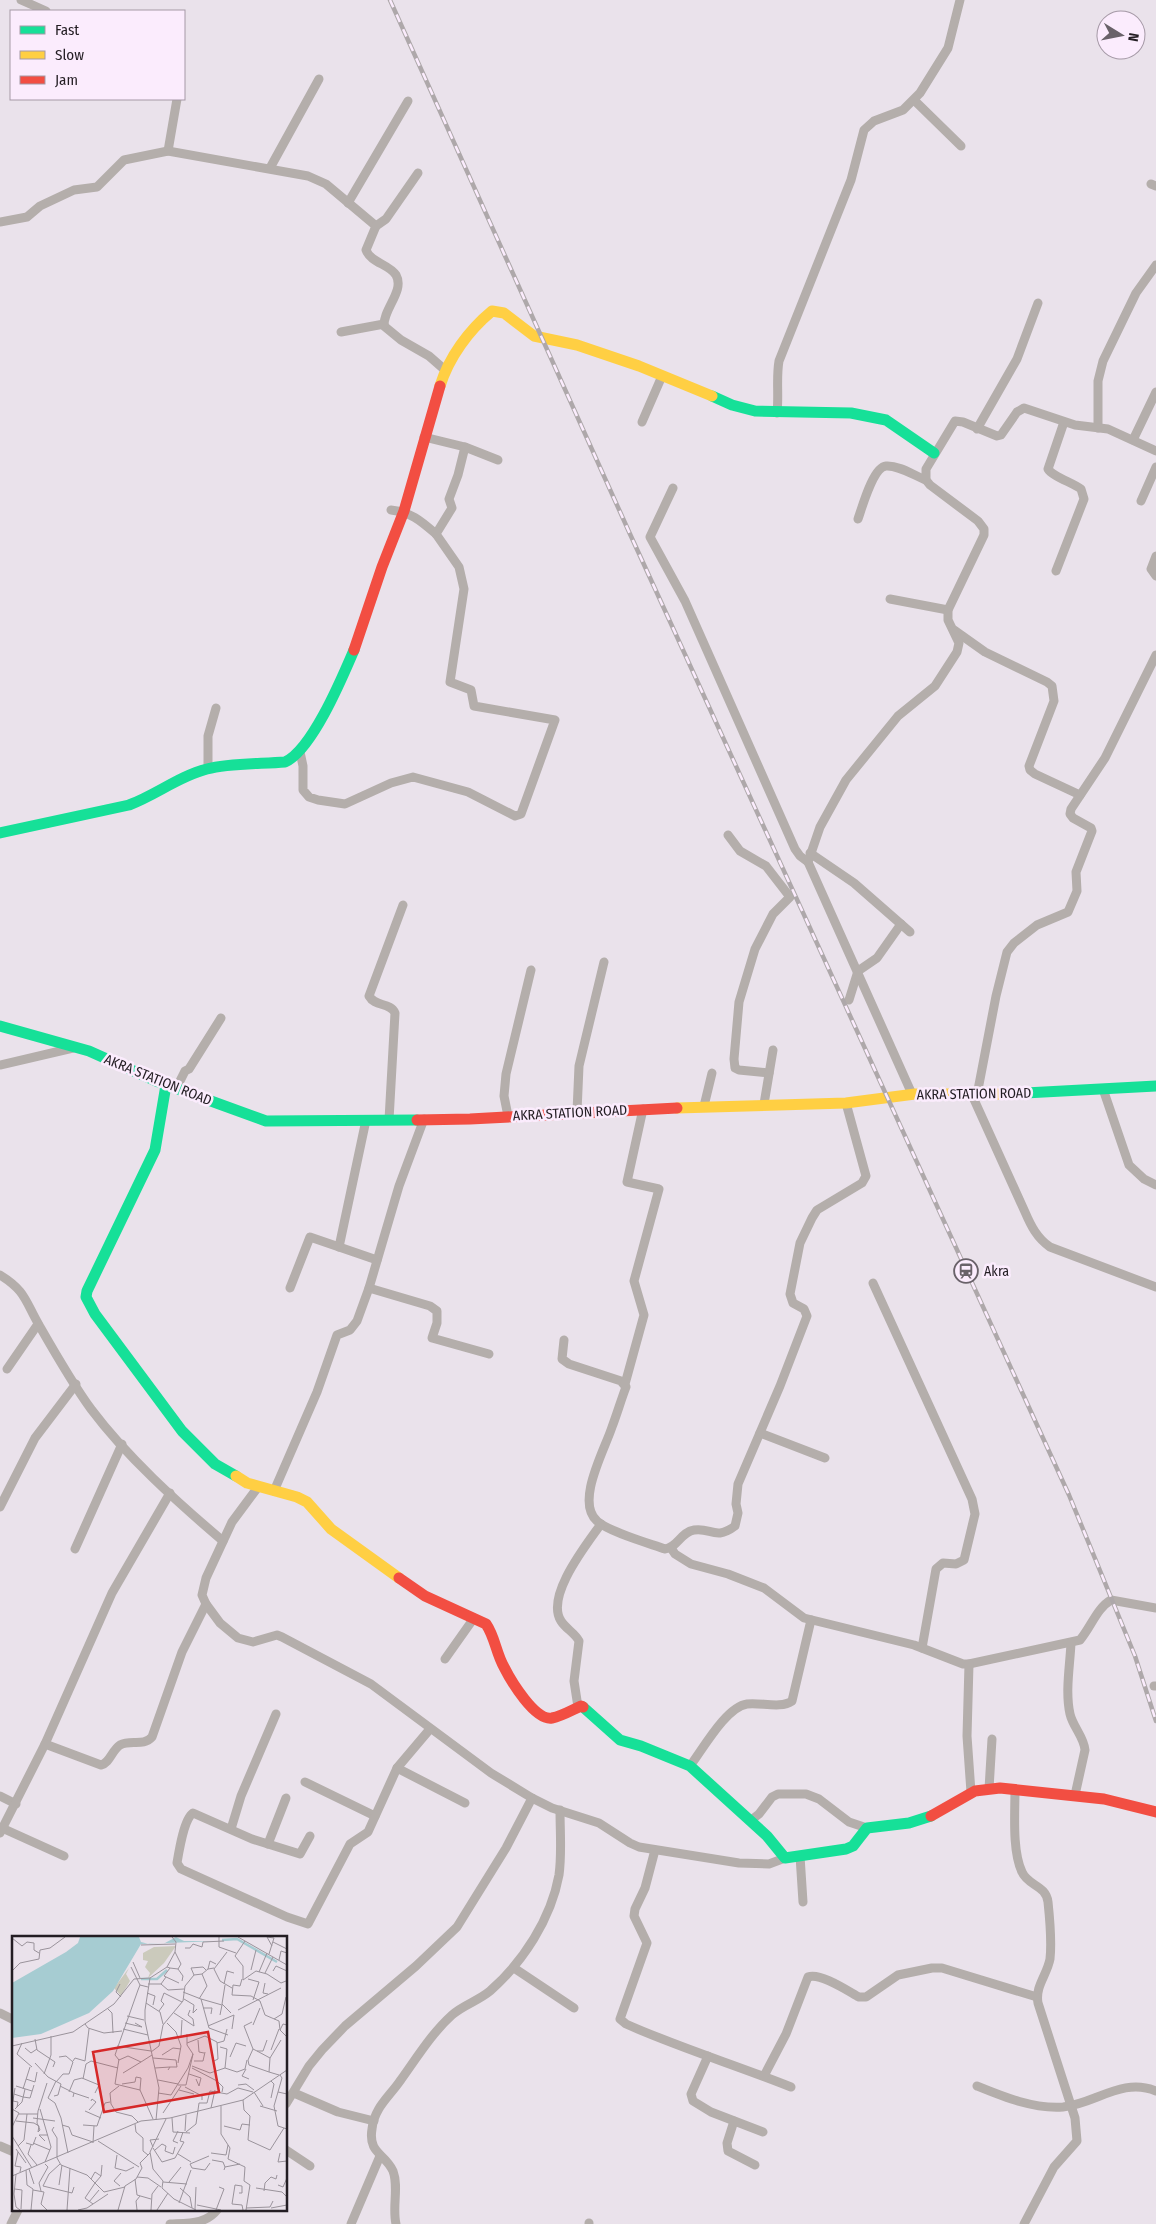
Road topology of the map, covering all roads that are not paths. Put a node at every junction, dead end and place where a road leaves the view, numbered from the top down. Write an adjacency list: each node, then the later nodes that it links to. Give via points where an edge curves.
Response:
1 (21, 0): 3 (street)
2 (960, 0): 6 (street, via 948,48)
3 (44, 10)
4 (320, 79): 10 (street)
5 (177, 100): 9 (street)
6 (914, 100): 8 (street); 22 (street, via 903,110 874,121 864,130 851,180 779,361)
7 (408, 101): 12 (street)
8 (960, 146)
9 (168, 151): 10 (street); 13 (street, via 124,160 96,187 74,190 40,206 27,217)
10 (270, 168): 12 (street, via 317,179)
11 (418, 172): 14 (street, via 386,219)
12 (348, 203): 14 (street)
13 (0, 222)
14 (376, 226): 17 (street, via 366,250 368,255 394,272 398,281)
15 (1156, 265): 25 (street, via 1136,294 1100,367)
16 (1038, 303): 26 (street, via 1016,359)
17 (384, 324): 18 (street); 19 (street, via 401,340 429,356)
18 (341, 332)
19 (445, 370): 20 (street, via 486,314 497,311 534,336 578,345); 27 (street)
20 (662, 376): 22 (street, via 732,405); 23 (street)
21 (1156, 392): 28 (street)
22 (777, 413): 31 (street, via 851,414 886,420)
23 (642, 422)
24 (1064, 422): 25 (street); 26 (street, via 1024,408 1017,412 1001,435 991,436); 42 (street, via 1048,469 1081,489 1084,499)
25 (1098, 428): 28 (street)
26 (978, 429): 31 (street, via 955,421)
27 (424, 437): 29 (street); 38 (street)
28 (1133, 440): 30 (street)
29 (465, 447): 32 (street); 40 (street, via 450,499 452,508)
30 (1156, 451)
31 (934, 453): 34 (street, via 926,469)
32 (498, 460)
33 (1156, 467): 36 (street)
34 (926, 480): 39 (street, via 898,468 881,467); 45 (street, via 984,529)
35 (673, 488): 54 (street, via 650,537 685,601 795,849 800,856)
36 (1141, 501)
37 (391, 510): 38 (street)
38 (404, 511): 40 (street, via 418,517); 49 (street, via 344,674)
39 (858, 519)
40 (436, 534): 49 (street, via 459,567 464,589 450,682 471,690 474,706 555,720 521,814 515,816 468,792 413,777 345,804 318,800 309,797 304,790)
41 (1156, 556): 43 (street, via 1151,569)
42 (1056, 571)
43 (1156, 576)
44 (890, 599): 45 (street)
45 (948, 610): 46 (street, via 948,620)
46 (954, 630): 51 (street, via 985,652 1052,686 1054,701 1030,770); 54 (street, via 958,648 935,686 898,716 846,780 820,826)
47 (1156, 655): 51 (street, via 1105,758)
48 (216, 708): 50 (street, via 208,736)
49 (300, 752): 50 (street, via 285,762)
50 (208, 769): 52 (street, via 129,805)
51 (1080, 795): 73 (street, via 1070,814 1092,831 1076,872 1077,891 1068,912 1037,925 1007,952)
52 (0, 833)
53 (728, 835): 68 (street, via 740,851 766,866 790,897 773,914 755,949 736,1017 735,1068)
54 (809, 858): 56 (street, via 854,883); 60 (street)
55 (403, 905): 82 (street, via 369,996 395,1013)
56 (901, 924): 57 (street); 60 (street, via 877,958)
57 (910, 932)
58 (604, 962): 78 (street, via 579,1066)
59 (531, 970): 79 (street, via 506,1074 504,1096)
60 (858, 971): 61 (street); 72 (street)
61 (849, 1000)
62 (221, 1018): 70 (street, via 189,1069)
63 (0, 1026): 64 (street, AKRA STATION ROAD)
64 (76, 1048): 66 (street); 70 (street, AKRA STATION ROAD)
65 (773, 1050): 68 (street)
66 (0, 1065)
67 (712, 1073): 76 (street)
68 (769, 1073): 75 (street)
69 (1156, 1086): 71 (street, AKRA STATION ROAD)
70 (171, 1087): 81 (street, AKRA STATION ROAD, via 266,1121); 100 (street, via 155,1150 86,1297 95,1314 182,1431 215,1464)
71 (1102, 1090): 73 (street, AKRA STATION ROAD); 83 (street, via 1129,1165 1144,1179)
72 (912, 1094): 73 (street, AKRA STATION ROAD); 74 (street, AKRA STATION ROAD)
73 (975, 1095): 88 (street, via 1025,1212 1042,1242)
74 (846, 1102): 75 (street, AKRA STATION ROAD); 97 (street, via 866,1176 862,1183 817,1210 800,1243 790,1294 793,1303 804,1308 807,1316)
75 (764, 1104): 76 (street, AKRA STATION ROAD)
76 (704, 1106): 77 (street, AKRA STATION ROAD)
77 (643, 1109): 78 (street, AKRA STATION ROAD); 96 (street, via 627,1182 658,1189 634,1281 644,1315)
78 (576, 1112): 79 (street, AKRA STATION ROAD)
79 (508, 1116): 80 (street, AKRA STATION ROAD)
80 (424, 1119): 82 (street, AKRA STATION ROAD); 85 (street, via 399,1186)
81 (366, 1120): 82 (street, AKRA STATION ROAD); 84 (street)
82 (388, 1120)
83 (1156, 1184)
84 (339, 1247): 85 (street); 89 (street, via 310,1238)
85 (377, 1260): 90 (street)
86 (0, 1275): 91 (street, via 23,1293)
87 (873, 1283): 113 (street, via 972,1499 975,1514 964,1560 956,1564 943,1563 936,1569)
88 (1156, 1287)
89 (290, 1288)
90 (369, 1288): 93 (street, via 437,1311 432,1338); 101 (street, via 354,1327 337,1335 317,1392)
91 (38, 1324): 94 (street); 95 (street)
92 (564, 1340): 96 (street, via 562,1359)
93 (490, 1354)
94 (7, 1369)
95 (76, 1384): 98 (street, via 91,1408); 103 (street, via 35,1438)
96 (625, 1384): 104 (street, via 590,1494 589,1510)
97 (760, 1433): 99 (street); 106 (street, via 738,1484 735,1526 719,1534 690,1531)
98 (122, 1444): 102 (street); 107 (street)
99 (825, 1458)
100 (258, 1487): 101 (street); 105 (street)
101 (274, 1491): 110 (street, via 306,1502 331,1529 380,1565 425,1596)
102 (170, 1493): 105 (street); 120 (street, via 112,1593)
103 (0, 1507)
104 (601, 1524): 106 (street, via 665,1549); 116 (street, via 573,1566 558,1596 561,1621 579,1641 574,1681)
105 (223, 1540): 108 (street, via 202,1590)
106 (671, 1548): 111 (street, via 691,1564 764,1588)
107 (75, 1549)
108 (206, 1604): 118 (street, via 220,1623 238,1638 253,1642 277,1635 282,1637 371,1684); 120 (street, via 182,1652 155,1732 148,1741 119,1745 106,1764 101,1765)
109 (1156, 1608): 112 (street, via 1111,1600 1103,1604 1080,1640)
110 (474, 1618): 114 (street); 116 (street, via 486,1624 491,1631 502,1666 540,1716 551,1718)
111 (811, 1620): 113 (street); 121 (street, via 792,1701 787,1704 740,1706 725,1718)
112 (1071, 1643): 115 (street); 127 (street, via 1069,1706 1085,1750)
113 (922, 1648): 115 (street)
114 (444, 1659)
115 (969, 1664): 126 (street)
116 (578, 1706): 121 (street, via 620,1740)
117 (276, 1714): 138 (street, via 241,1796)
118 (430, 1729): 122 (street); 130 (street)
119 (992, 1738): 124 (street)
120 (45, 1744): 132 (street)
121 (690, 1766): 136 (street)
122 (397, 1768): 131 (street); 135 (street)
123 (305, 1782): 135 (street)
124 (989, 1789): 125 (street); 126 (street)
125 (1015, 1789): 127 (street); 148 (street, via 1020,1867 1025,1878 1044,1890 1048,1900 1050,1960)
126 (971, 1792): 137 (street, via 923,1820)
127 (1075, 1794): 134 (street)
128 (0, 1796): 132 (street)
129 (286, 1798): 141 (street)
130 (532, 1798): 133 (street); 157 (street, via 506,1848 457,1927 345,2026 309,2066)
131 (465, 1803)
132 (16, 1804): 139 (street)
133 (560, 1810): 142 (street, via 598,1822 630,1843); 147 (street, via 561,1853 554,1898)
134 (1156, 1812)
135 (376, 1816): 138 (street, via 365,1836 350,1844 308,1924 178,1866 190,1814 198,1814)
136 (750, 1821): 137 (street, via 778,1794 806,1794 819,1799 850,1822); 145 (street)
137 (867, 1828): 144 (street, via 853,1846)
138 (231, 1829): 141 (street)
139 (1, 1830): 143 (street)
140 (310, 1836): 141 (street, via 300,1854)
141 (268, 1844)
142 (655, 1850): 145 (street, via 762,1865); 152 (street, via 645,1888 634,1909 647,1943 620,2019 657,2038)
143 (64, 1856)
144 (800, 1856): 145 (street); 146 (street)
145 (785, 1858)
146 (803, 1902)
147 (514, 1968): 149 (street); 160 (street, via 484,1996 446,2021 378,2108)
148 (1037, 1997): 153 (street, via 942,1968 898,1976 866,1997 819,1976 811,1976); 159 (street)
149 (574, 2008)
150 (0, 2013): 151 (street)
151 (12, 2019)
152 (708, 2056): 153 (street); 161 (street, via 691,2098 701,2107)
153 (764, 2076): 155 (street)
154 (977, 2086): 159 (street, via 1031,2104)
155 (791, 2087)
156 (1156, 2091): 159 (street, via 1141,2086 1118,2089)
157 (294, 2093): 158 (street); 160 (street, via 338,2112)
158 (288, 2101)
159 (1070, 2106): 176 (street, via 1078,2131 1077,2141 1054,2167)
160 (374, 2121): 166 (street, via 372,2147)
161 (734, 2121): 162 (street); 167 (street, via 727,2142 728,2151)
162 (762, 2132)
163 (0, 2146): 164 (street)
164 (12, 2151)
165 (288, 2151): 168 (street)
166 (380, 2156): 174 (street); 175 (street, via 395,2180)
167 (755, 2165)
168 (310, 2166)
169 (17, 2212): 172 (street)
170 (216, 2212): 171 (street)
171 (208, 2223): 173 (street)
172 (11, 2224)
173 (170, 2224)
174 (351, 2224)
175 (396, 2224)
176 (1024, 2224)

